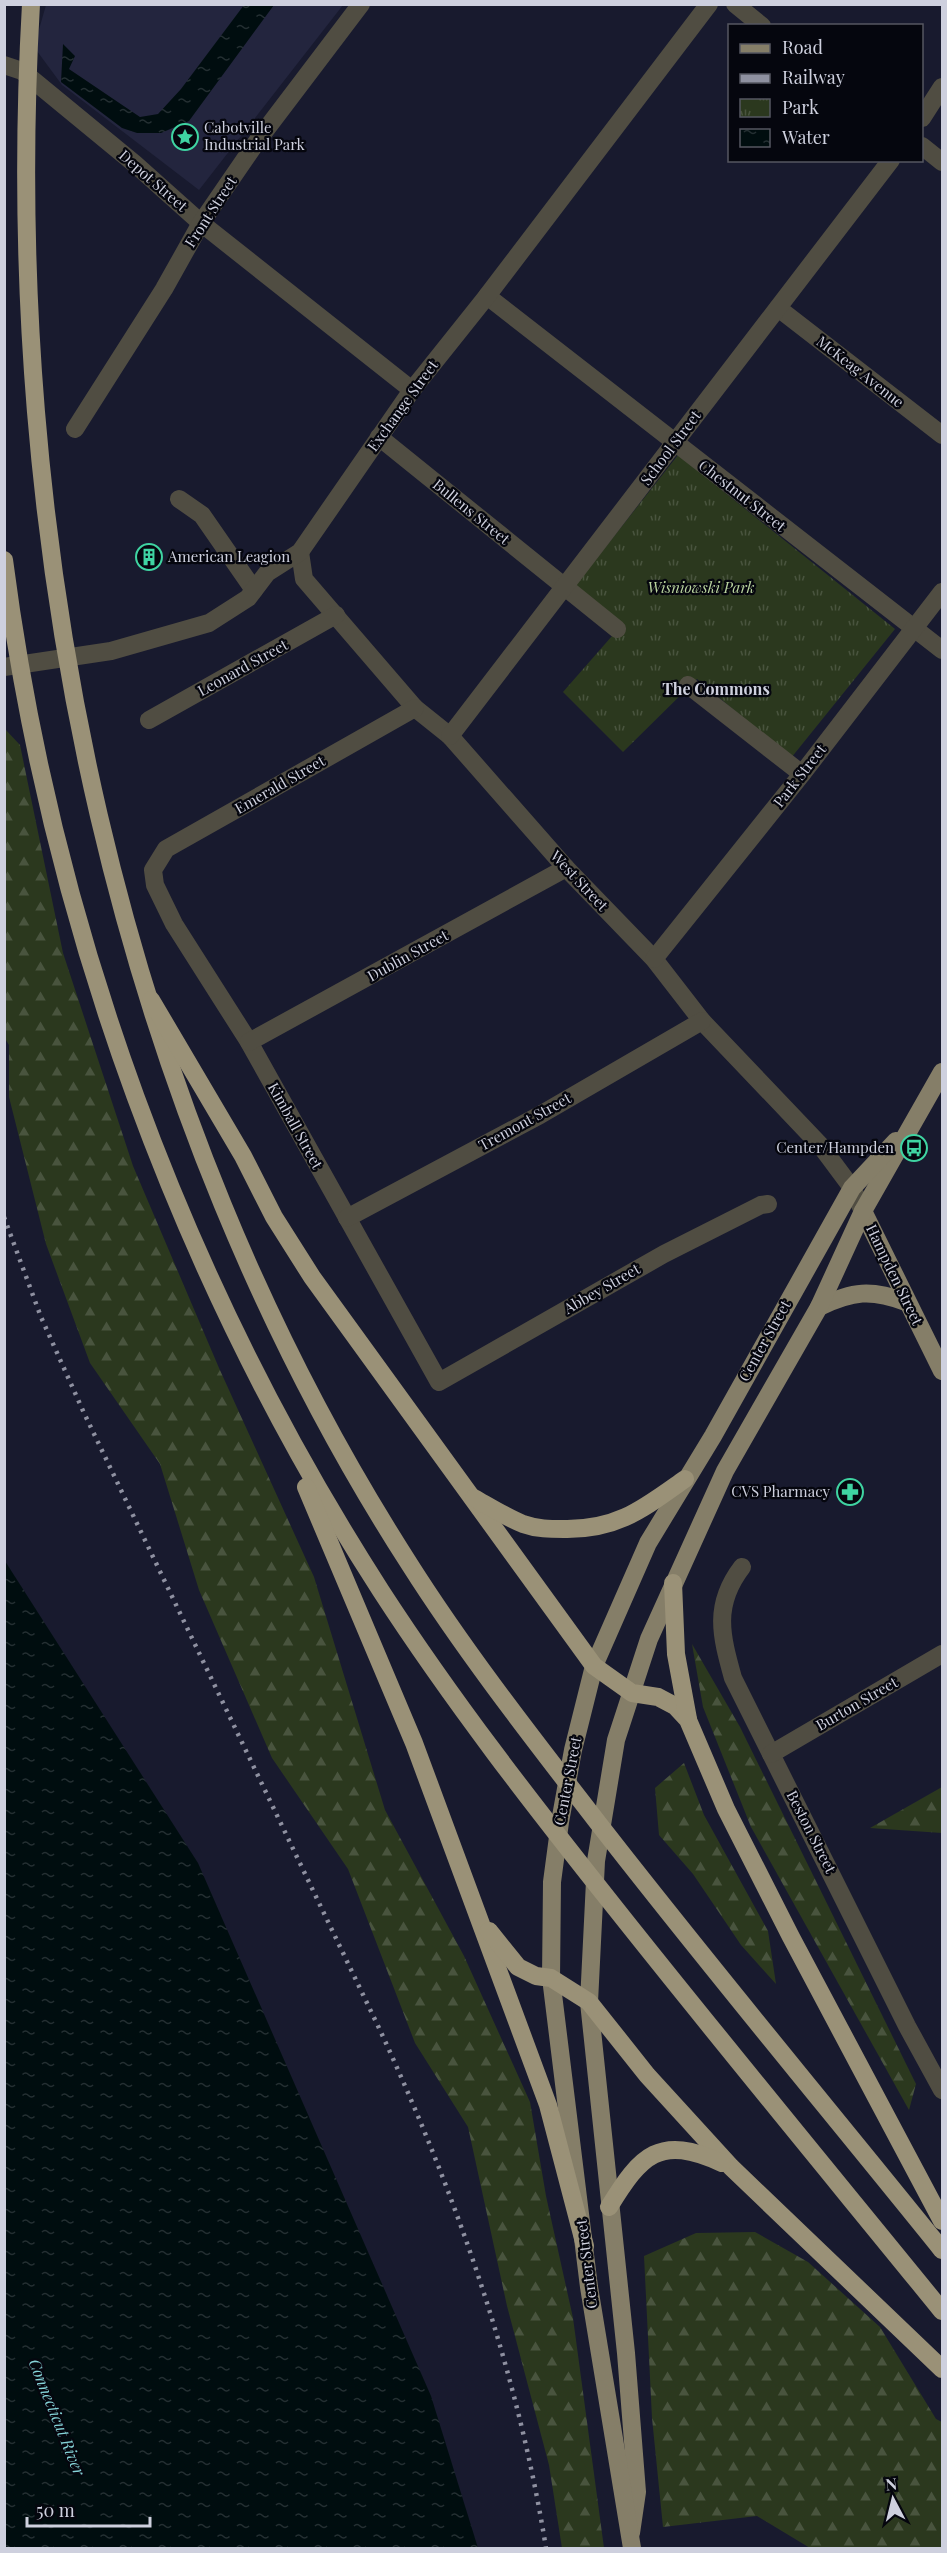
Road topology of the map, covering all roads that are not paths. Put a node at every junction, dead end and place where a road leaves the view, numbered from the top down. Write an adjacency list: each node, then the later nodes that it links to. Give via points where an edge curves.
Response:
1 (31, 4): 39 (highway, via 20,121 19,181 24,347 38,513 56,647 76,755)
2 (361, 4): 12 (street, Front Street)
3 (709, 4): 13 (street, Exchange Street)
4 (735, 4): 5 (street)
5 (760, 24)
6 (4, 65): 12 (street, Depot Street, via 31,78)
7 (942, 87): 8 (street)
8 (923, 115)
9 (923, 148): 11 (street)
10 (889, 162): 14 (street, School Street)
11 (942, 162)
12 (201, 223): 15 (street, Depot Street); 16 (street, Front Street)
13 (487, 296): 15 (street, Exchange Street); 19 (street, Chestnut Street)
14 (778, 308): 17 (street, McKeag Avenue); 19 (street, School Street)
15 (412, 390): 18 (street, Exchange Street)
16 (75, 429)
17 (942, 435)
18 (378, 437): 21 (street, Exchange Street); 23 (street, Bullens Street)
19 (675, 443): 23 (street, School Street); 28 (street, Chestnut Street)
20 (179, 499): 24 (street, via 202,515)
21 (300, 552): 24 (street, Exchange Street, via 267,573); 26 (street, West Street, via 304,579)
22 (4, 560): 51 (highway, via 40,772 98,984 162,1165)
23 (563, 588): 27 (street, Bullens Street); 34 (street, School Street)
24 (254, 590): 30 (street, Exchange Street, via 222,617 181,633 111,651)
25 (942, 591): 28 (street, Park Street)
26 (336, 615): 32 (street, West Street); 33 (street, Leonard Street)
27 (616, 629)
28 (912, 629): 29 (street, Chestnut Street); 35 (street, Park Street)
29 (942, 650)
30 (4, 667)
31 (688, 685): 35 (street)
32 (415, 708): 34 (street, West Street); 37 (street, Emerald Street, via 166,849)
33 (149, 720)
34 (450, 736): 36 (street, West Street)
35 (802, 774): 38 (street, Park Street)
36 (566, 868): 38 (street, West Street); 41 (street, Dublin Street)
37 (153, 870): 41 (street, Kimball Street, via 155,885 174,924)
38 (654, 959): 40 (street, West Street)
39 (135, 974): 54 (highway, via 194,1069 286,1237); 70 (highway, via 212,1187 262,1297 316,1405 409,1564 535,1742 628,1862)
40 (702, 1022): 44 (street, West Street, via 788,1109); 47 (street, Tremont Street, via 540,1115)
41 (249, 1042): 47 (street, Kimball Street)
42 (942, 1072): 43 (main road, Center Street)
43 (918, 1117): 44 (main road, Center Street); 46 (main road, Center Street)
44 (852, 1188): 46 (street, West Street); 53 (main road, Center Street)
45 (768, 1204): 52 (street, Abbey Street, via 664,1254)
46 (863, 1210): 48 (main road, Hampden Street); 49 (main road, Center Street)
47 (347, 1218): 52 (street, Kimball Street)
48 (906, 1302): 49 (main road, via 883,1293 862,1293); 50 (main road, Hampden Street)
49 (819, 1307): 56 (main road, Center Street, via 725,1472)
50 (942, 1371)
51 (258, 1378): 62 (highway, via 414,1743); 71 (highway, via 381,1591 452,1695 622,1916)
52 (439, 1382)
53 (685, 1479): 54 (highway, via 641,1510 610,1525 579,1529 544,1529 524,1524); 58 (main road, Center Street, via 648,1543)
54 (470, 1497): 58 (highway)
55 (742, 1567): 61 (street, Beston Street, via 732,1580 722,1608 721,1634 733,1678)
56 (674, 1583): 59 (main road, Center Street, via 649,1639); 60 (highway, via 676,1654)
57 (942, 1654): 61 (street, Burton Street)
58 (594, 1666): 59 (highway); 63 (main road, Center Street, via 560,1822 552,1882)
59 (633, 1693): 60 (highway, via 658,1697 675,1706); 64 (main road, Center Street, via 616,1740 596,1861)
60 (688, 1720): 68 (highway, via 726,1809)
61 (771, 1754): 65 (street, Beston Street)
62 (478, 1917): 63 (highway, via 518,1967); 69 (highway, via 548,2105)
63 (551, 1978): 64 (highway); 69 (main road, Center Street)
64 (589, 2002): 66 (highway, via 647,2075); 67 (main road, Center Street)
65 (942, 2090)
66 (731, 2167): 67 (highway, via 698,2152 672,2149 635,2167); 72 (highway)
67 (609, 2207): 73 (main road, Center Street, via 636,2481)
68 (942, 2221)
69 (585, 2246): 73 (main road, Center Street)
70 (942, 2250)
71 (942, 2311)
72 (942, 2369)
73 (632, 2541)

